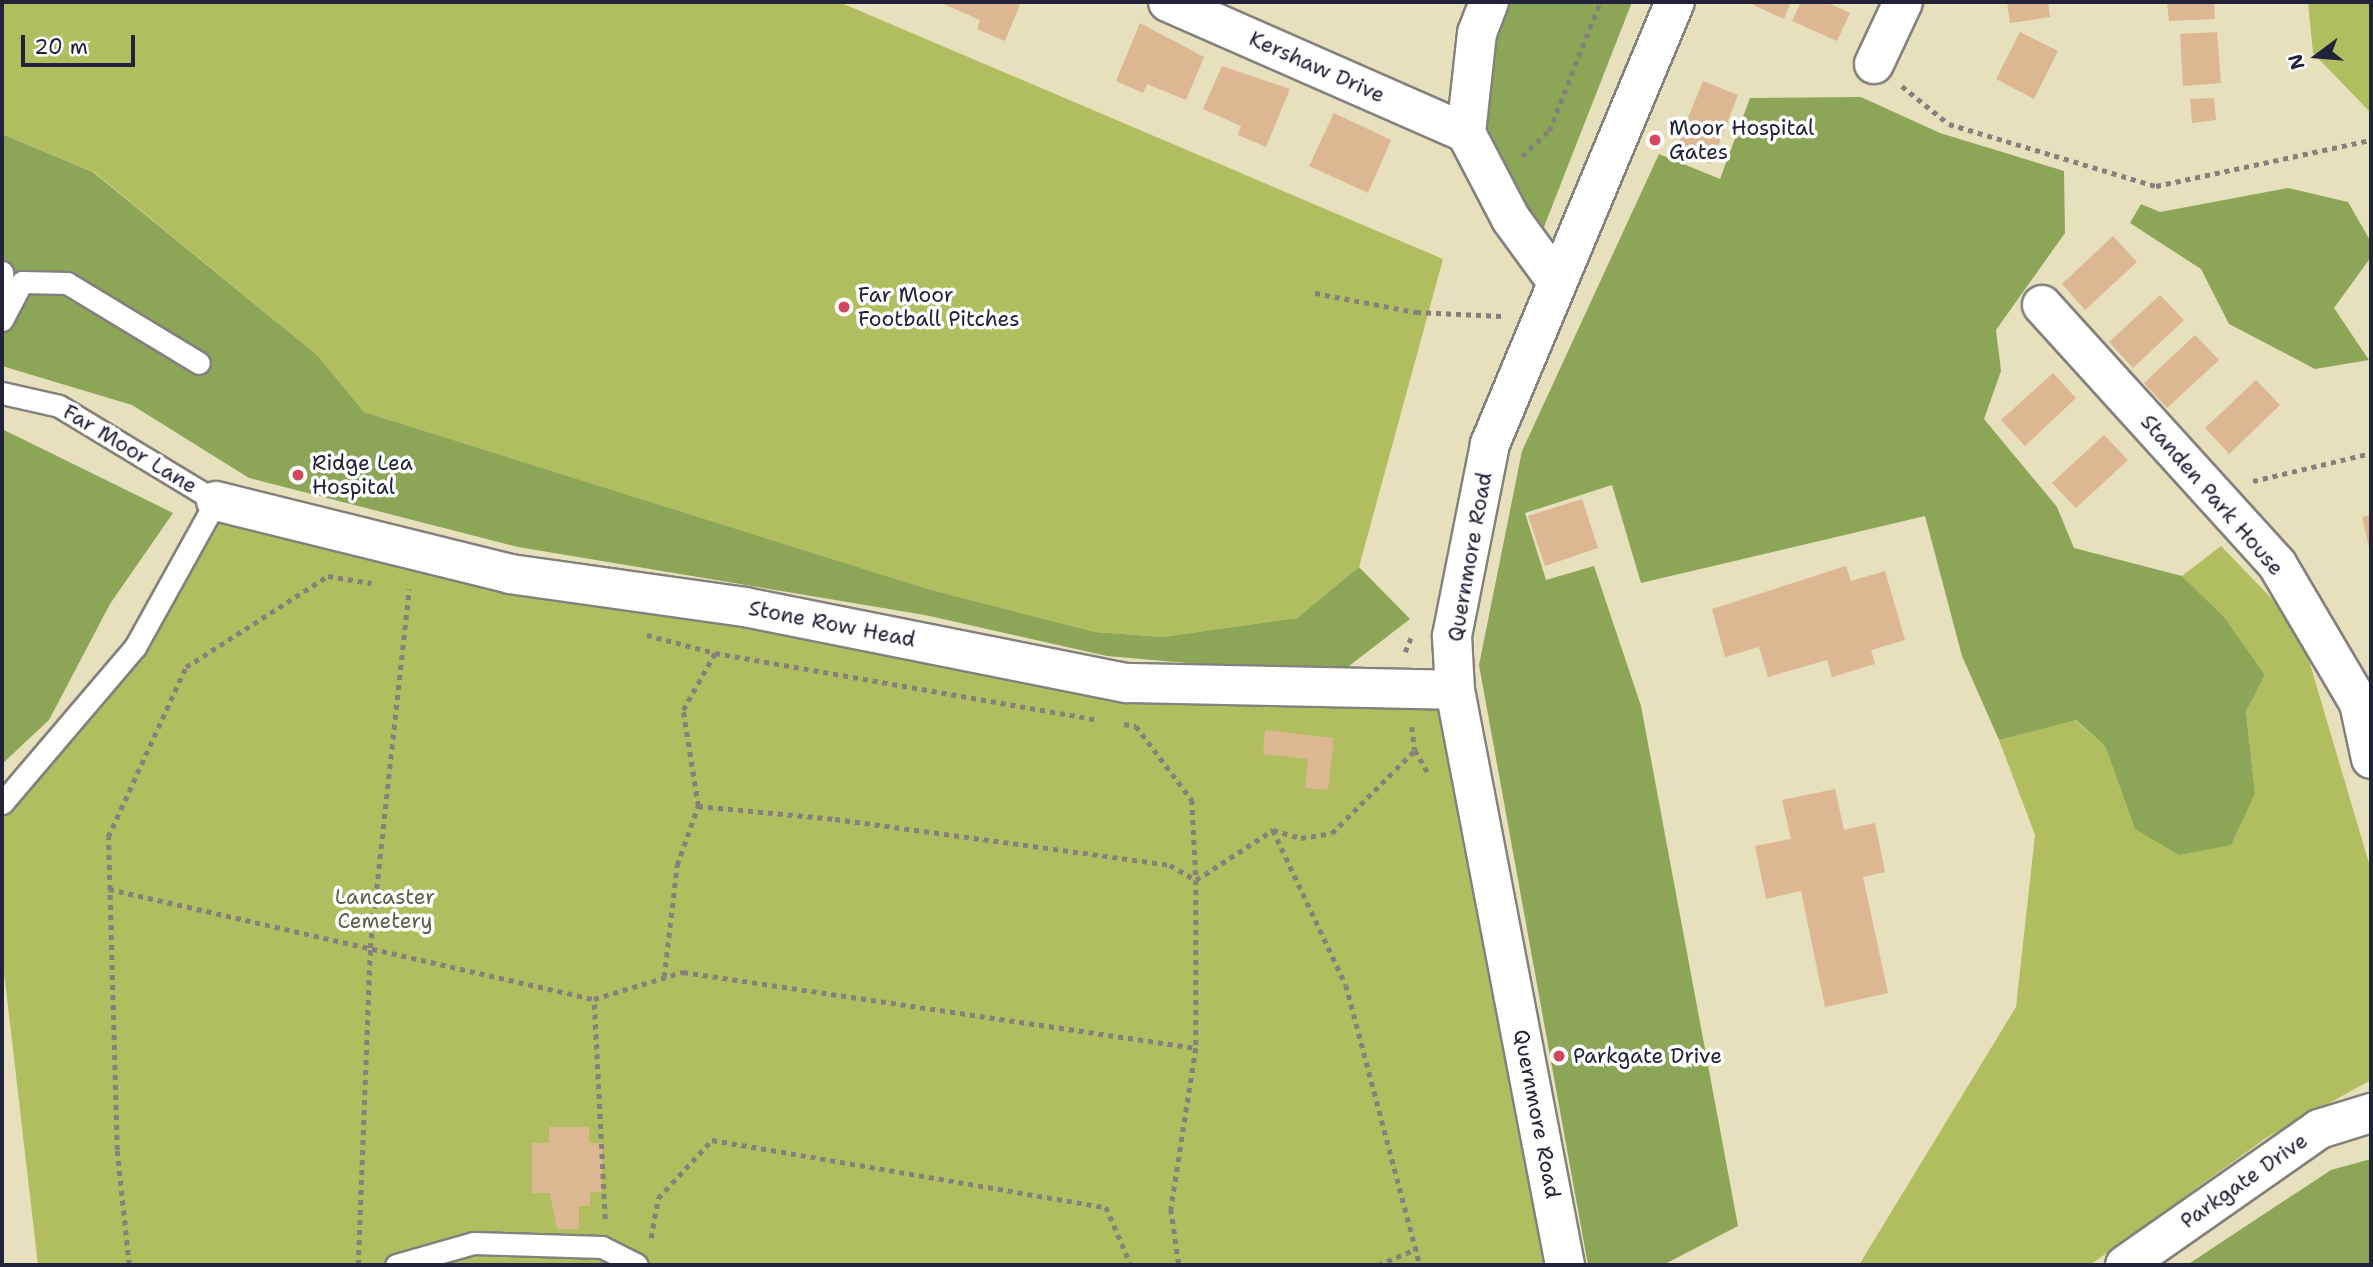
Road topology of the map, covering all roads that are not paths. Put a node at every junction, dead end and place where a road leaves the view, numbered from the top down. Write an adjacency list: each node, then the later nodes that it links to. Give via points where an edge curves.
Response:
1 (1168, 2): 6 (street, Kershaw Drive)
2 (1489, 2): 6 (street, via 1477,33)
3 (1675, 2): 8 (street, Quernmore Road)
4 (1903, 2): 5 (street)
5 (1874, 64)
6 (1466, 133): 8 (street, via 1511,219)
7 (2, 272): 10 (lane)
8 (1557, 282): 14 (street, Quernmore Road, via 1490,444 1452,636)
9 (2042, 305): 15 (street, Standen Park House, via 2277,564)
10 (3, 313): 11 (lane, via 22,282 67,283)
11 (199, 363)
12 (2, 393): 13 (lane, Far Moor Lane, via 59,406)
13 (216, 501): 14 (street, Stone Row Head, via 510,574 744,607 1127,683); 17 (lane, via 135,647)
14 (1455, 690): 21 (street, Quernmore Road)
15 (2365, 698): 16 (street, Standen Park House)
16 (2371, 759)
17 (2, 803)
18 (2371, 1113): 22 (street, Parkgate Drive, via 2319,1129)
19 (396, 1265): 20 (lane, via 474,1243 601,1247)
20 (637, 1265)
21 (1565, 1265)
22 (2125, 1265)

